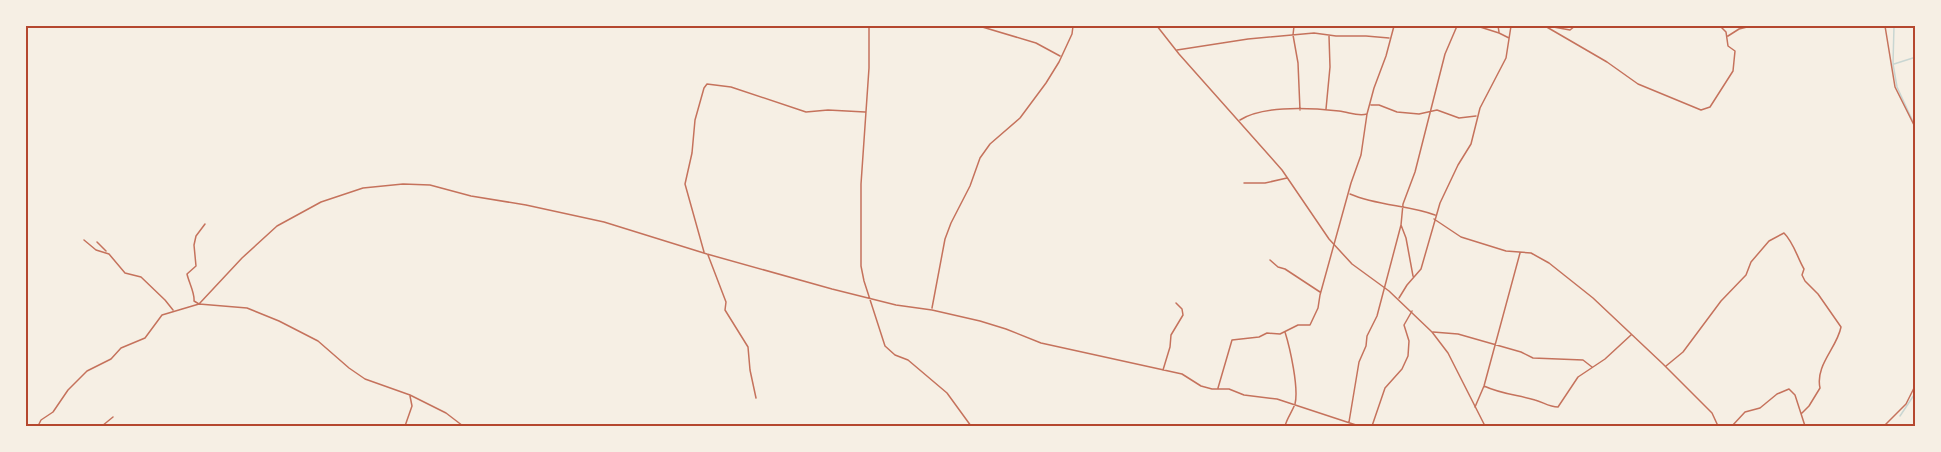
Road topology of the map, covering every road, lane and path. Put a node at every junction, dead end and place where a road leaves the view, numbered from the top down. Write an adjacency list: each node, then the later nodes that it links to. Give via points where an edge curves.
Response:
1 (868, 26): 27 (street)
2 (979, 26): 23 (street, via 1036,43)
3 (1073, 26): 23 (street)
4 (1157, 26): 22 (street)
5 (1294, 26): 17 (street)
6 (1394, 26): 20 (street)
7 (1458, 26): 28 (street, via 1445,54)
8 (1477, 26): 16 (street)
9 (1498, 26): 16 (street)
10 (1511, 26): 21 (street)
11 (1545, 26): 12 (street, via 1570,30); 19 (street, via 1638,84 1701,110 1710,107 1733,71 1736,56 1728,46)
12 (1575, 26)
13 (1720, 26): 19 (street)
14 (1751, 26): 19 (street)
15 (1885, 26): 32 (street, via 1895,87)
16 (1499, 33): 21 (street)
17 (1293, 35): 18 (street); 22 (street); 25 (street)
18 (1329, 35): 20 (street); 26 (street)
19 (1728, 36)
20 (1391, 38): 24 (street)
21 (1510, 39): 30 (street, via 1504,63)
22 (1176, 50): 31 (street)
23 (1061, 56): 56 (street, via 1023,113 980,158 945,240)
24 (1370, 105): 28 (street, via 1397,112); 29 (street)
25 (1300, 110): 26 (street); 31 (street, via 1259,112)
26 (1326, 110): 29 (street)
27 (866, 112): 46 (street, via 806,112 731,87 707,84 695,120 685,184); 51 (street, via 861,266)
28 (1430, 112): 30 (street, via 1440,111 1459,118); 36 (street)
29 (1367, 114): 35 (street)
30 (1478, 116): 37 (street, via 1473,139)
31 (1239, 121): 33 (street)
32 (1916, 129)
33 (1288, 178): 34 (street); 43 (street)
34 (1244, 183)
35 (1349, 195): 36 (street); 43 (street)
36 (1402, 208): 37 (street); 40 (street)
37 (1435, 215): 38 (street)
38 (1434, 219): 44 (street, via 1461,237); 48 (street, via 1420,269)
39 (206, 224): 54 (street, via 196,236 196,266 187,274 194,301)
40 (1401, 225): 48 (street); 49 (street)
41 (84, 240): 45 (street)
42 (97, 242): 45 (street)
43 (1335, 244): 49 (street, via 1352,264); 50 (street)
44 (1521, 253): 60 (street, via 1534,254 1554,267); 61 (street)
45 (109, 254): 55 (street, via 125,273 141,278)
46 (706, 254): 51 (street); 54 (street, via 604,222 430,185 403,184 363,188 321,202 277,226); 69 (street, via 726,302 725,310 748,347)
47 (1270, 260): 50 (street)
48 (1414, 277): 52 (street)
49 (1384, 287): 52 (street); 74 (street, via 1358,367)
50 (1321, 293): 58 (street, via 1311,324)
51 (869, 299): 56 (street); 79 (street, via 885,346 947,393)
52 (1399, 299): 57 (street)
53 (1176, 303): 64 (street, via 1183,315 1171,335)
54 (199, 304): 55 (street); 68 (street, via 247,308 279,321 318,341 365,380)
55 (173, 310): 75 (street, via 162,315 145,338 121,348 111,359 87,371)
56 (932, 310): 64 (street, via 1006,328 1041,343)
57 (1412, 311): 59 (street); 82 (street, via 1404,325 1408,356 1385,388)
58 (1285, 332): 67 (street, via 1231,340); 70 (street, via 1293,362)
59 (1432, 332): 61 (street); 71 (street, via 1448,353)
60 (1631, 335): 62 (street); 63 (street)
61 (1496, 345): 63 (street, via 1537,358 1583,360); 66 (street)
62 (1666, 366): 72 (street, via 1683,352 1731,288 1746,275 1750,262 1769,240 1784,233 1804,269 1805,281 1841,327 1821,370 1820,388); 84 (street, via 1712,413)
63 (1592, 368): 66 (street, via 1576,379 1558,407)
64 (1163, 371): 67 (street, via 1186,375 1199,385)
65 (1916, 384): 87 (street, via 1906,404)
66 (1484, 386): 71 (street)
67 (1218, 389): 70 (street)
68 (410, 395): 77 (street, via 412,406); 78 (street)
69 (756, 398)
70 (1295, 405): 74 (street); 80 (street)
71 (1475, 408): 83 (street)
72 (1802, 413): 85 (street, via 1793,391 1786,389 1764,406 1745,412); 86 (street)
73 (113, 417): 76 (street)
74 (1349, 423): 81 (street)
75 (38, 426)
76 (102, 426)
77 (405, 426)
78 (463, 426)
79 (971, 426)
80 (1285, 426)
81 (1359, 426)
82 (1372, 426)
83 (1485, 426)
84 (1718, 426)
85 (1732, 426)
86 (1805, 426)
87 (1884, 426)

